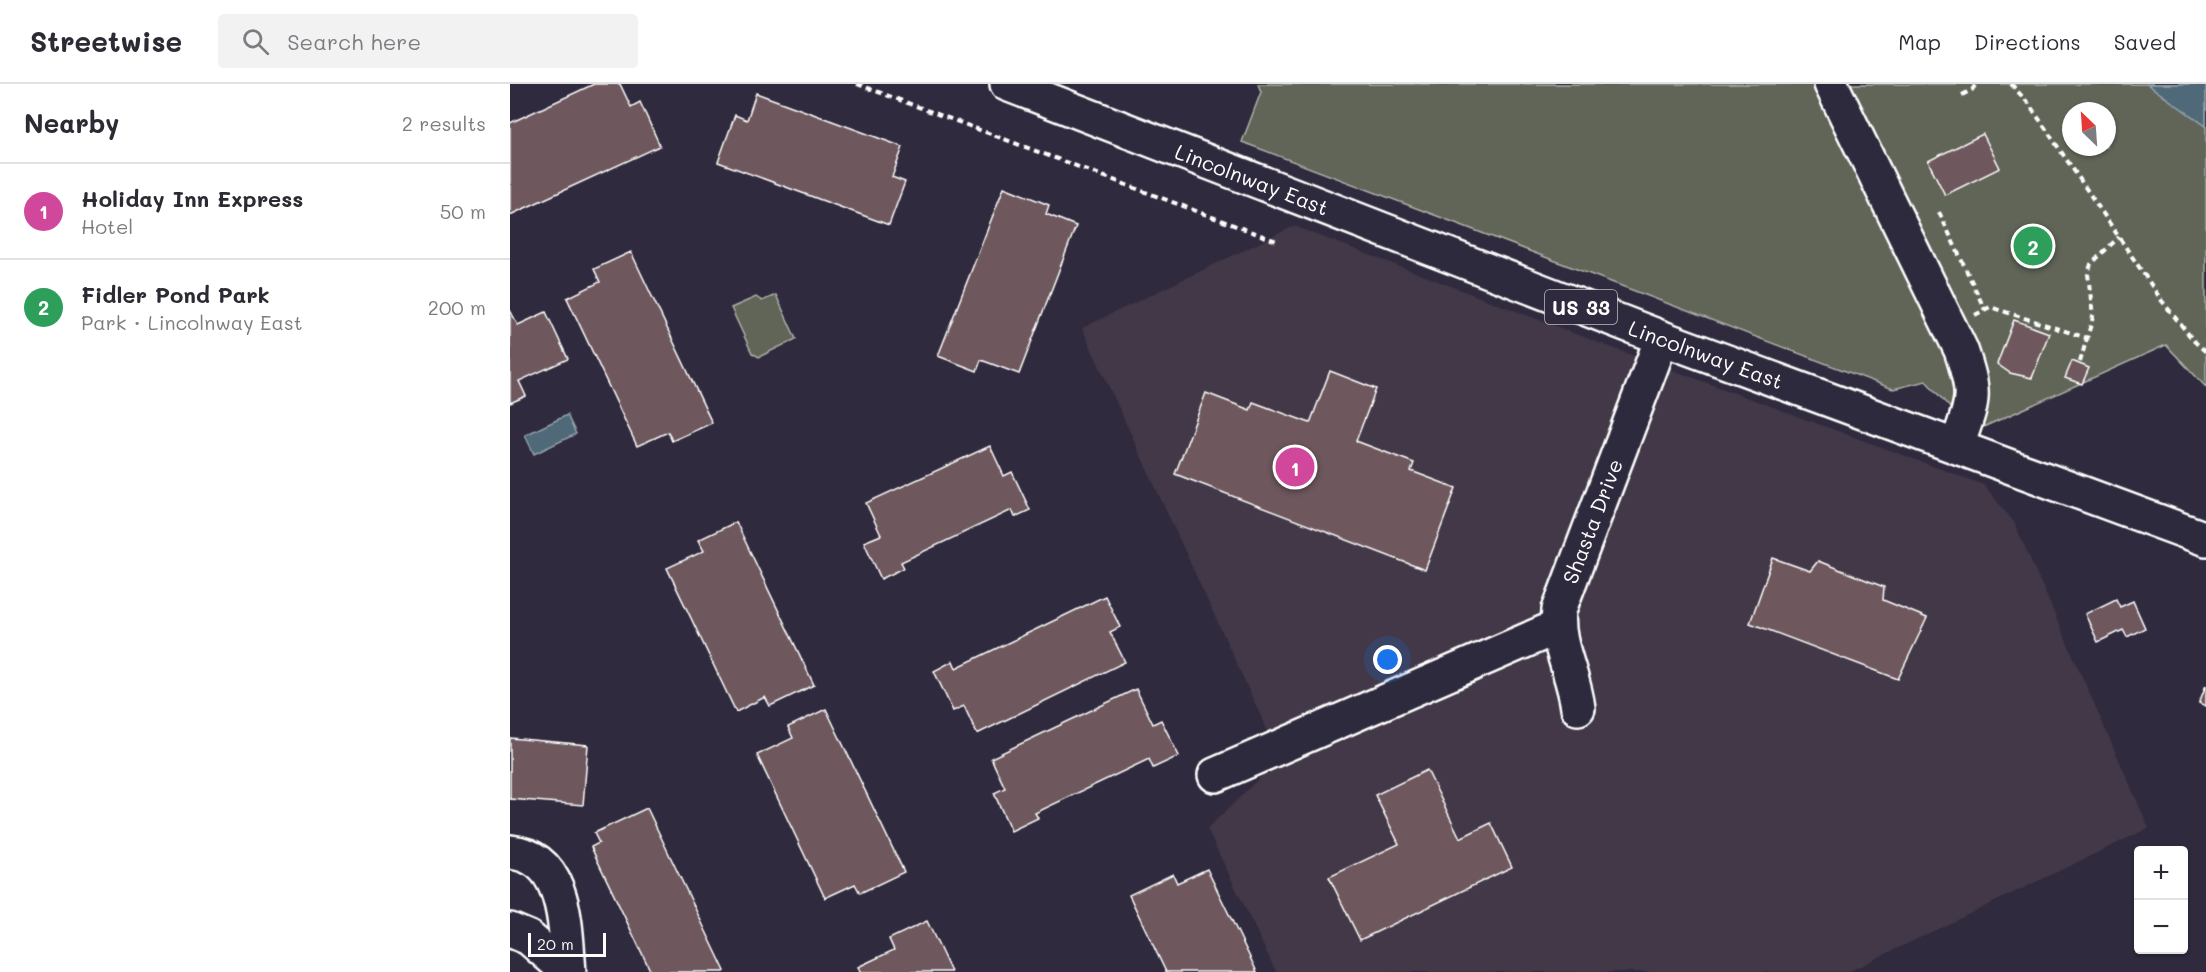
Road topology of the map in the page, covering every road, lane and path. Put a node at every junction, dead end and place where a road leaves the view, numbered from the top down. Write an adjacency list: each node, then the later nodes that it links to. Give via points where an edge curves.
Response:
1 (857, 84): 9 (path)
2 (1007, 84): 12 (main road, Lincolnway East / US 33)
3 (1832, 84): 11 (main road)
4 (1976, 84): 6 (path)
5 (2011, 84): 8 (path, via 2029,104)
6 (1962, 95)
7 (1939, 212): 10 (path)
8 (2119, 237): 13 (path, via 2091,264 2088,274 2093,317); 14 (path, via 2162,301)
9 (1279, 242)
10 (1985, 310): 11 (path); 13 (path, via 1990,307)
11 (1950, 327): 16 (main road, via 1973,385 1973,400)
12 (1662, 338): 16 (main road, Lincolnway East / US 33); 18 (main road, Shasta Drive, via 1565,590)
13 (2087, 338): 15 (path)
14 (2206, 352)
15 (2080, 362)
16 (1957, 446): 17 (main road, Lincolnway East / US 33)
17 (2206, 539)
18 (1557, 627): 19 (main road, Shasta Drive, via 1576,688); 20 (main road)
19 (1578, 708)
20 (1215, 775)
21 (510, 852): 23 (main road, via 520,853 545,867 560,893)
22 (510, 930): 23 (main road, via 530,939)
23 (569, 972)

